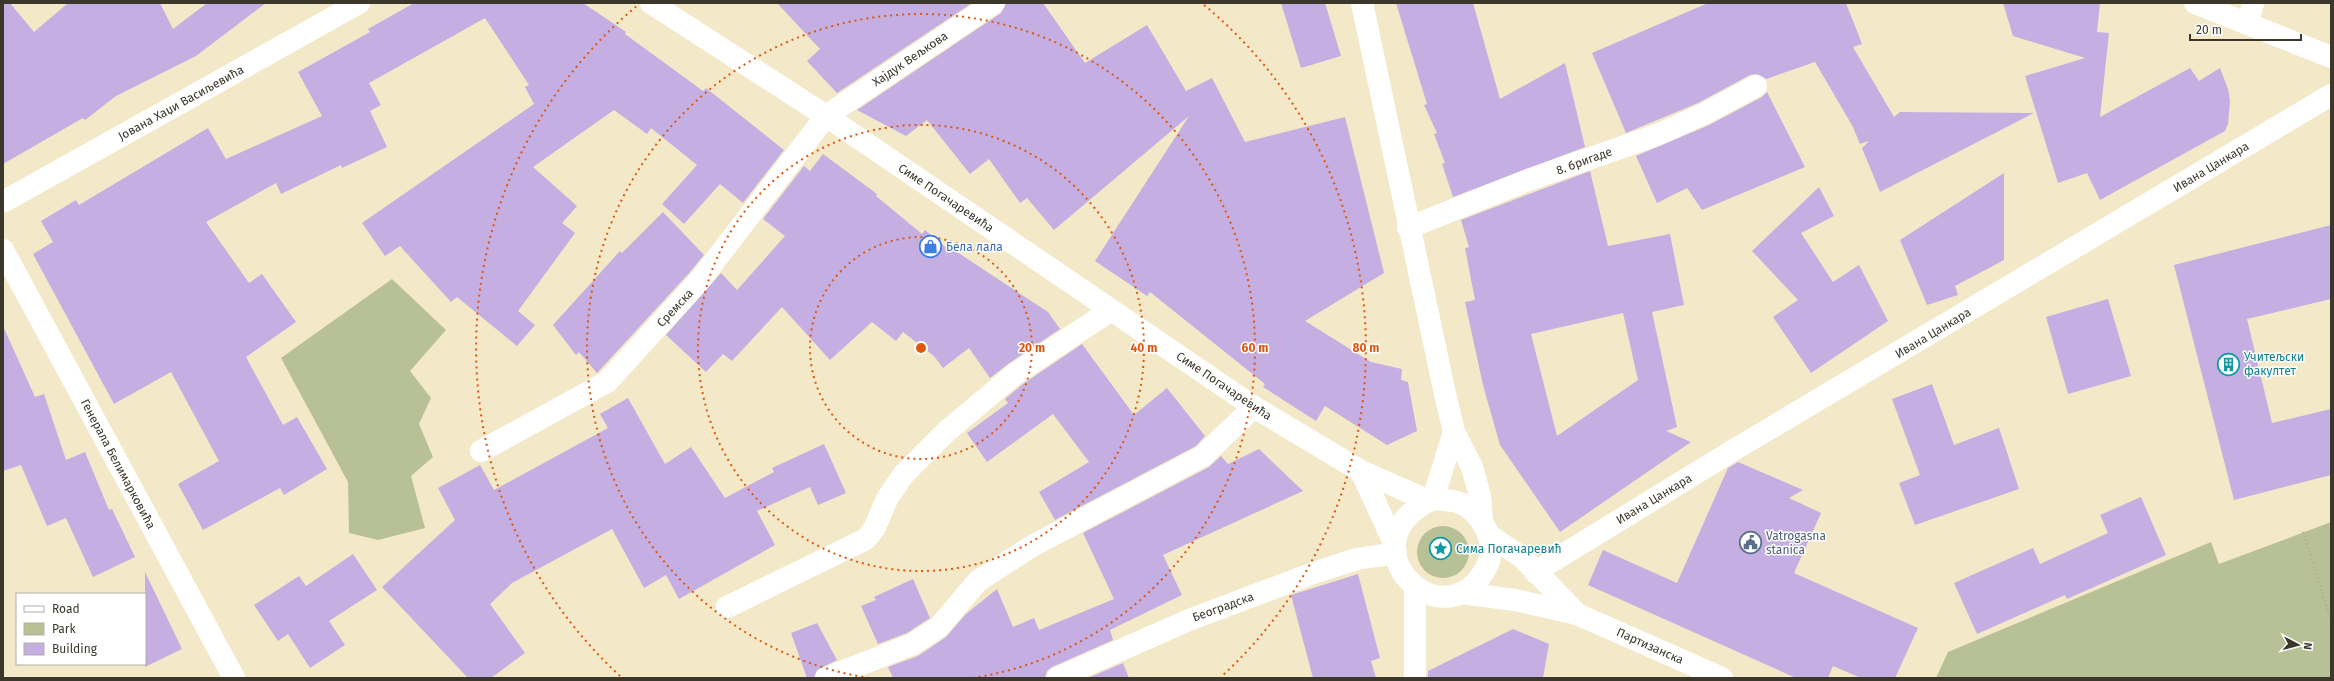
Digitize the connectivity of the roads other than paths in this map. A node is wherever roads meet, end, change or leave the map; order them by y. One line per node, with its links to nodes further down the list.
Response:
1 (359, 3): 12 (street, Јована Хаџи Васиљевића)
2 (652, 3): 11 (street, Симе Погачаревића)
3 (994, 3): 11 (street, Хајдук Вељкова)
4 (1362, 3): 13 (street)
5 (2196, 3): 7 (street)
6 (2253, 3): 7 (street)
7 (2248, 24): 8 (street)
8 (2331, 57)
9 (1756, 86): 13 (street, 8. бригаде)
10 (2331, 95): 23 (street, Ивана Цанкара)
11 (826, 116): 15 (street, Симе Погачаревића); 18 (street, Сремска)
12 (3, 202)
13 (1408, 228): 17 (street)
14 (3, 250): 28 (street, Генерала Белимарковића)
15 (1111, 310): 16 (street, Симе Погачаревића); 26 (street)
16 (1254, 408): 19 (street, Симе Погачаревића); 29 (street)
17 (1454, 432): 20 (street); 21 (street)
18 (481, 451)
19 (1361, 471): 20 (street, Симе Погачаревића); 22 (street)
20 (1431, 500): 21 (street); 22 (street)
21 (1485, 527): 23 (street, Партизанска); 25 (street)
22 (1396, 549): 24 (street); 30 (street, Београдска)
23 (1534, 572): 27 (street, Партизанска)
24 (1415, 588): 25 (street); 31 (street)
25 (1461, 593): 27 (street, Партизанска)
26 (727, 607)
27 (1577, 614): 32 (street, Партизанска)
28 (234, 678)
29 (826, 678)
30 (1057, 678)
31 (1415, 678)
32 (1722, 678)

